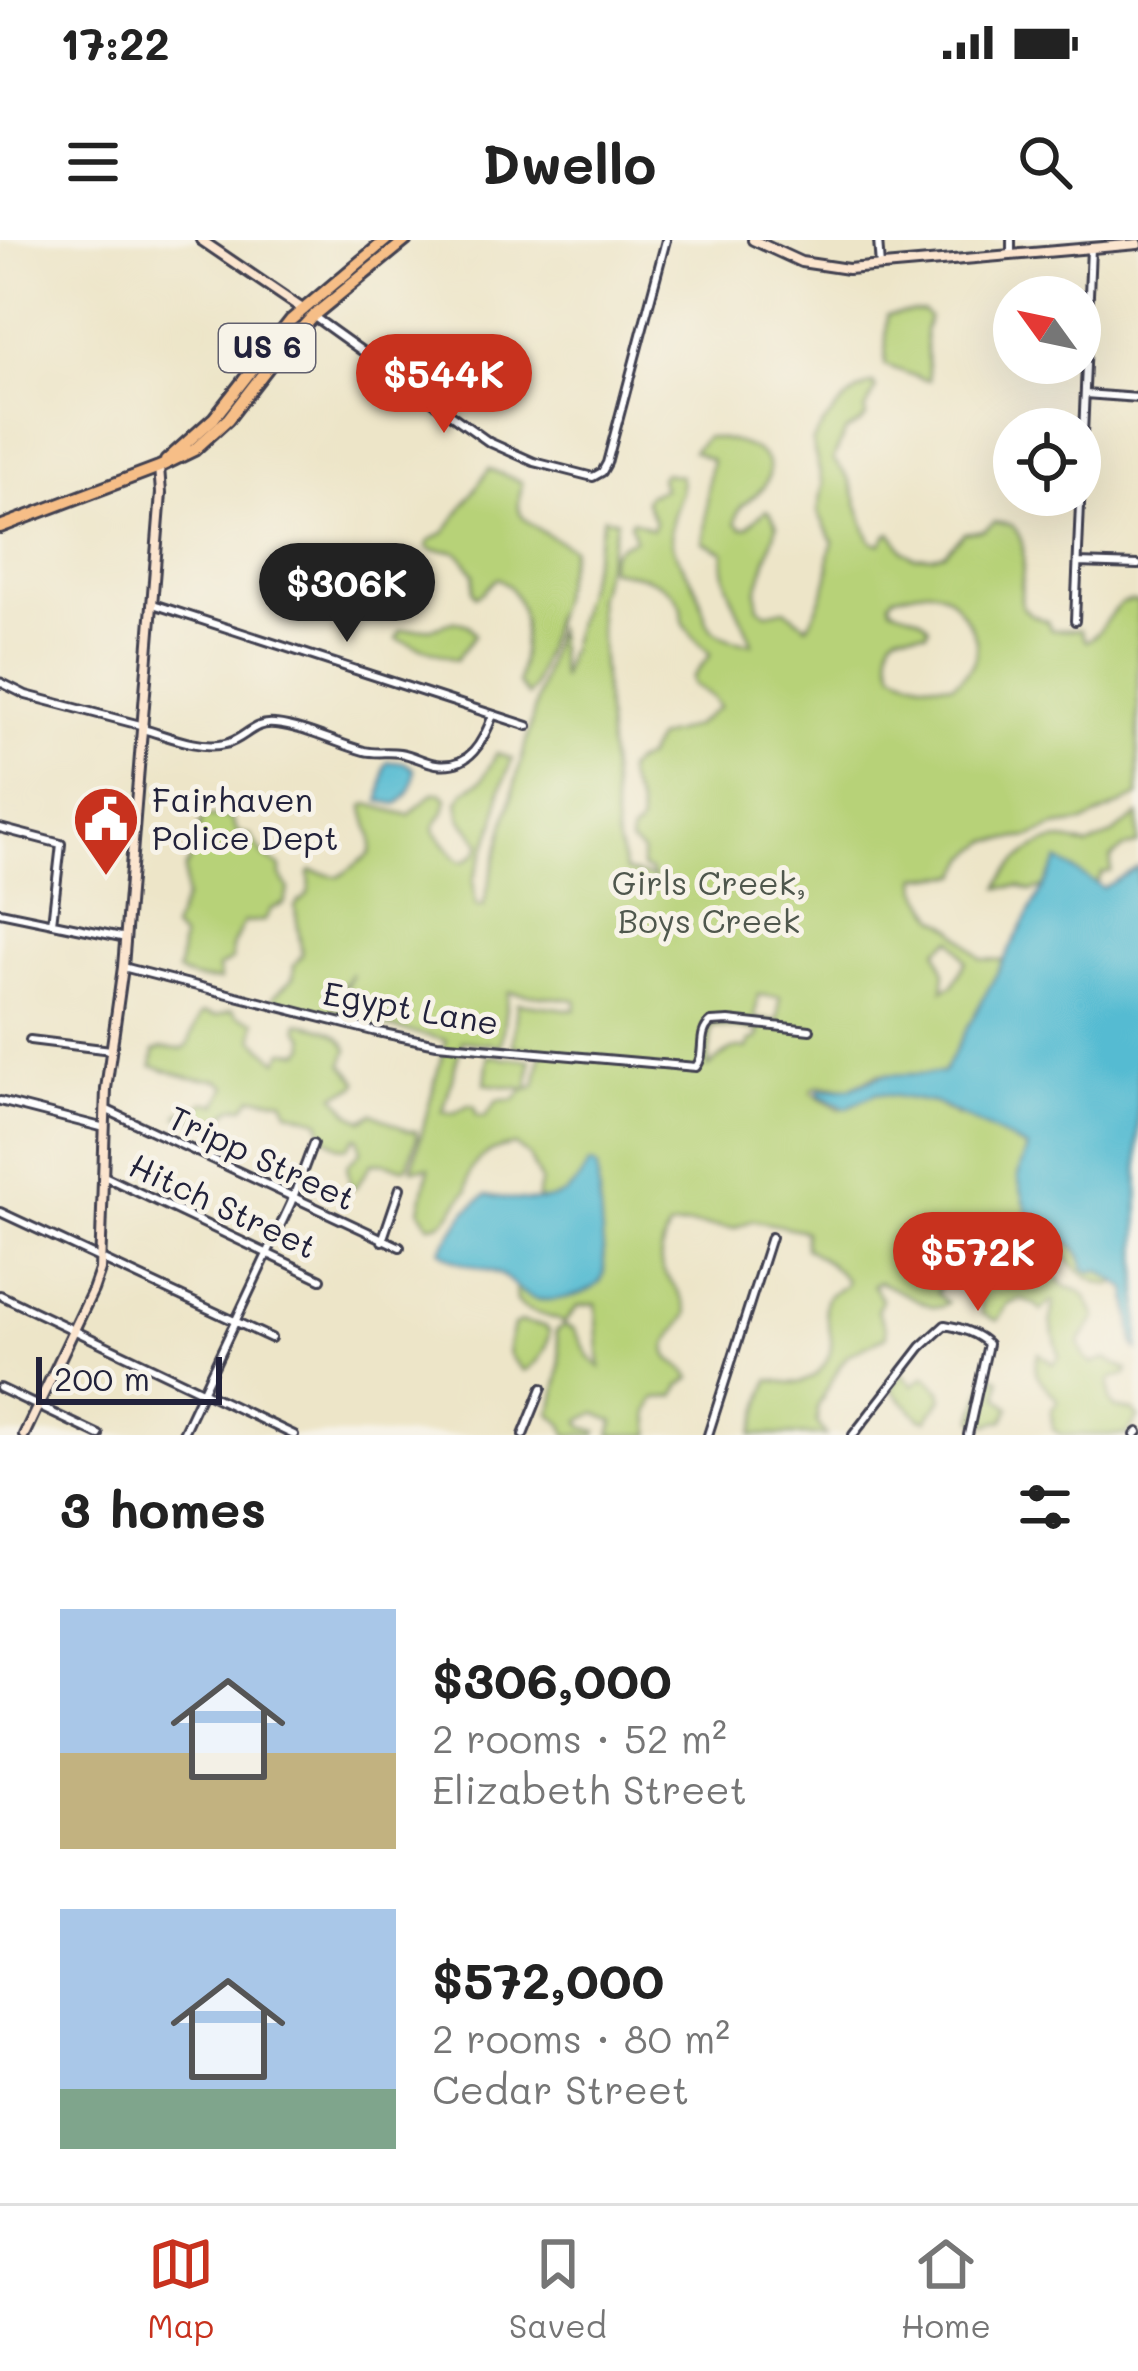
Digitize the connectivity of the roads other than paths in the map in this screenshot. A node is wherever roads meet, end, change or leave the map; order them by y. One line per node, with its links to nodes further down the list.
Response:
1 (200, 240): 12 (main road)
2 (386, 240): 12 (highway, US 6)
3 (406, 240): 12 (highway, US 6)
4 (667, 240): 12 (street)
5 (753, 240): 11 (main road)
6 (878, 240): 11 (street)
7 (1011, 240): 10 (street)
8 (1138, 244): 9 (main road)
9 (1091, 248): 10 (main road); 13 (street)
10 (1011, 255): 11 (main road)
11 (880, 267)
12 (308, 312): 15 (highway, US 6)
13 (1085, 394): 14 (street); 17 (street)
14 (1138, 398)
15 (159, 467): 16 (highway, US 6); 19 (main road)
16 (0, 526)
17 (1078, 563): 18 (street); 20 (street)
18 (1138, 565)
19 (153, 604): 22 (street); 24 (main road)
20 (1075, 622)
21 (0, 682): 24 (street)
22 (493, 715): 23 (street); 24 (street)
23 (528, 726)
24 (144, 727): 28 (main road)
25 (0, 828): 27 (street)
26 (0, 913): 27 (street)
27 (52, 923): 28 (street)
28 (126, 938): 29 (main road)
29 (124, 967): 30 (street, Egypt Lane); 32 (main road)
30 (810, 1030)
31 (30, 1040): 32 (street)
32 (111, 1050): 34 (main road)
33 (0, 1101): 35 (street)
34 (105, 1109): 35 (main road); 39 (street, Tripp Street)
35 (105, 1128): 37 (main road)
36 (314, 1144): 39 (street)
37 (104, 1176): 44 (street, Hitch Street); 45 (main road)
38 (400, 1188): 42 (street)
39 (292, 1198): 42 (street, Tripp Street); 44 (street)
40 (0, 1212): 45 (street)
41 (771, 1237): 60 (street)
42 (382, 1241): 43 (street, Tripp Street)
43 (400, 1247)
44 (267, 1252): 46 (street, Hitch Street); 48 (street)
45 (101, 1258): 48 (street); 49 (main road)
46 (321, 1279)
47 (0, 1294): 49 (street)
48 (235, 1322): 50 (street); 53 (street)
49 (74, 1330): 53 (street); 54 (main road)
50 (271, 1337)
51 (0, 1388): 54 (street)
52 (542, 1388): 59 (street)
53 (202, 1391): 55 (street); 58 (street)
54 (38, 1406): 56 (main road); 57 (street)
55 (289, 1434)
56 (24, 1435)
57 (99, 1435)
58 (182, 1435)
59 (524, 1435)
60 (708, 1435)
61 (853, 1435): 62 (street)
62 (968, 1435)

